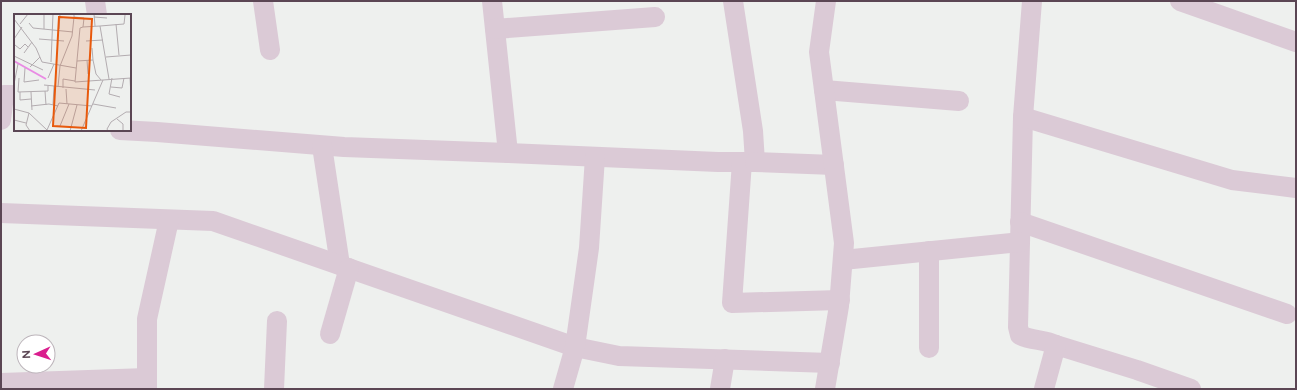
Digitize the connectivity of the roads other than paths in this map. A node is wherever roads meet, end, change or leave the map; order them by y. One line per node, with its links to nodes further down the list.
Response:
1 (95, 1): 8 (street)
2 (263, 1): 12 (street)
3 (492, 1): 10 (street)
4 (733, 1): 22 (street)
5 (826, 1): 13 (street)
6 (1032, 1): 16 (street)
7 (1180, 1): 11 (street)
8 (97, 14)
9 (654, 17): 10 (street)
10 (495, 29): 20 (street)
11 (1296, 42)
12 (270, 50)
13 (824, 90): 15 (street); 23 (street)
14 (7, 95): 17 (street)
15 (959, 100)
16 (1023, 117): 24 (street); 27 (street)
17 (1, 120)
18 (131, 131): 19 (street)
19 (322, 146): 20 (street); 31 (street)
20 (508, 153): 21 (street)
21 (595, 157): 22 (street); 37 (street)
22 (749, 162): 23 (street); 32 (street)
23 (834, 165): 30 (street)
24 (1296, 188)
25 (1, 213): 26 (street)
26 (169, 220): 31 (street); 42 (street)
27 (1020, 222): 28 (street); 33 (street)
28 (1020, 242): 29 (street); 36 (street)
29 (929, 251): 30 (street); 38 (street)
30 (843, 260): 32 (street)
31 (345, 267): 35 (street); 37 (street)
32 (840, 300): 40 (street)
33 (1287, 314)
34 (277, 321): 43 (street)
35 (330, 334)
36 (1056, 345): 47 (street); 48 (street)
37 (575, 347): 39 (street); 44 (street)
38 (928, 348)
39 (725, 359): 40 (street); 45 (street)
40 (830, 363): 46 (street)
41 (1, 382): 42 (street)
42 (147, 383)
43 (274, 389)
44 (562, 389)
45 (720, 389)
46 (825, 389)
47 (1044, 389)
48 (1191, 389)

